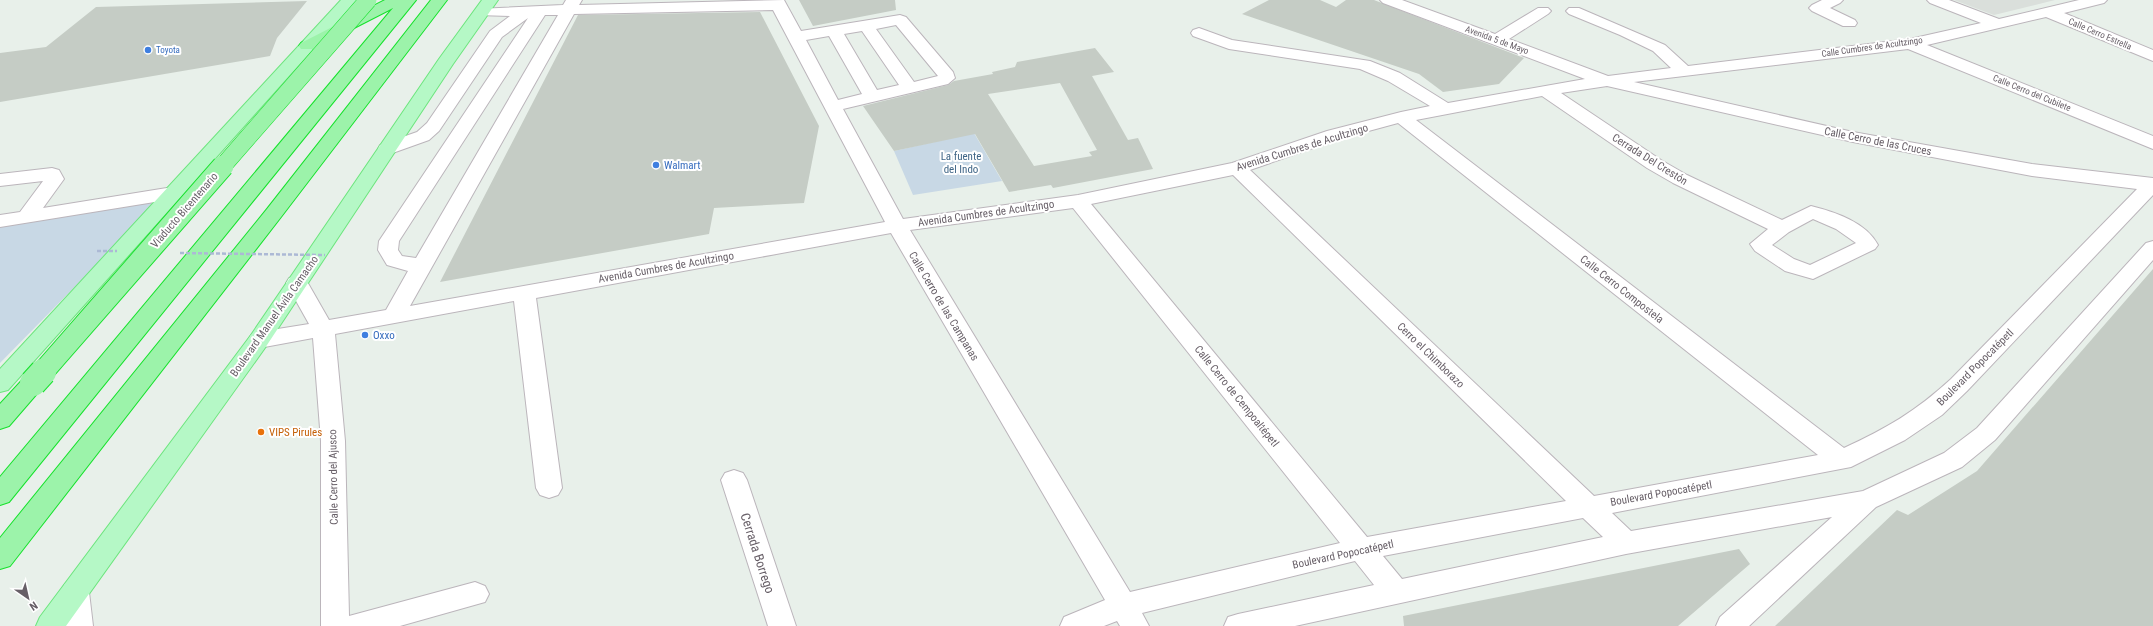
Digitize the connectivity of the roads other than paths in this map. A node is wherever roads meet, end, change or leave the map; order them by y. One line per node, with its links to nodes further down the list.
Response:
1 (349, 0): 28 (main road)
2 (368, 0): 60 (highway, Viaducto Bicentenario, bridge)
3 (397, 0): 28 (highway)
4 (408, 0): 64 (highway)
5 (439, 0): 69 (highway)
6 (1388, 0): 26 (street, Avenida 5 de Mayo)
7 (1835, 0): 20 (street)
8 (1935, 0): 21 (street)
9 (2098, 0): 19 (street, Calle Cumbres de Acultzingo)
10 (778, 2): 12 (street); 25 (street, Calle Cerro de las Campanas)
11 (659, 4): 12 (street); 14 (street)
12 (710, 4)
13 (571, 5): 14 (street); 16 (street); 42 (street)
14 (617, 5)
15 (486, 6): 16 (street); 40 (main road, Boulevard Manuel Ávila Camacho)
16 (534, 11): 40 (street); 41 (street)
17 (1543, 11): 26 (street)
18 (1574, 11): 30 (street)
19 (2048, 12): 21 (street, Calle Cumbres de Acultzingo); 29 (street, Calle Cerro Estrella)
20 (1849, 23)
21 (1999, 24): 27 (street, Calle Cumbres de Acultzingo)
22 (866, 26): 23 (street); 33 (street); 33 (street)
23 (834, 31): 25 (street); 35 (street)
24 (1199, 32): 37 (street)
25 (796, 37): 36 (street, Calle Cerro de las Campanas)
26 (1497, 40): 32 (street, Avenida 5 de Mayo)
27 (1910, 44): 30 (street, Calle Cumbres de Acultzingo); 39 (street, Calle Cerro del Cubilete)
28 (307, 46): 46 (main road)
29 (2153, 56)
30 (1684, 71): 31 (street, Calle Cumbres de Acultzingo)
31 (1643, 76): 32 (street, Avenida Cumbres de Acultzingo)
32 (1606, 81): 34 (street, Avenida Cumbres de Acultzingo); 45 (street, Calle Cerro de las Cruces)
33 (910, 88): 35 (street)
34 (1545, 90): 37 (street, Avenida Cumbres de Acultzingo); 51 (street, Cerrada Del Crestón)
35 (872, 97): 36 (street)
36 (833, 106): 50 (street, Calle Cerro de las Campanas)
37 (1446, 109): 38 (street, Avenida Cumbres de Acultzingo)
38 (1401, 117): 43 (street, Avenida Cumbres de Acultzingo); 61 (street, Calle Cerro Compostela)
39 (2153, 143)
40 (387, 149): 54 (main road, Boulevard Manuel Ávila Camacho)
41 (446, 154): 42 (street); 53 (street)
42 (484, 156): 53 (street)
43 (1237, 168): 47 (street, Avenida Cumbres de Acultzingo); 66 (street, Cerro el Chimborazo)
44 (0, 180): 48 (street)
45 (2153, 184): 61 (street, Boulevard Popocatépetl)
46 (173, 193): 48 (street); 59 (main road)
47 (1078, 201): 50 (street, Avenida Cumbres de Acultzingo); 68 (street, Calle Cerro de Cempoaltépetl)
48 (26, 217): 49 (street)
49 (0, 221)
50 (897, 226): 55 (street, Avenida Cumbres de Acultzingo); 73 (street, Calle Cerro de las Campanas)
51 (1782, 228)
52 (2153, 247): 65 (street)
53 (416, 265): 56 (street)
54 (297, 283): 57 (street); 58 (main road, Boulevard Manuel Ávila Camacho)
55 (524, 292): 56 (street, Avenida Cumbres de Acultzingo); 63 (street)
56 (385, 317): 57 (street, Avenida Cumbres de Acultzingo)
57 (323, 328): 58 (street, Avenida Cumbres de Acultzingo); 76 (street, Calle Cerro del Ajusco)
58 (259, 340): 70 (main road, Boulevard Manuel Ávila Camacho)
59 (0, 384)
60 (0, 420)
61 (1842, 460): 66 (street, Boulevard Popocatépetl)
62 (734, 480): 78 (street, Cerrada Borrego)
63 (549, 488)
64 (0, 496)
65 (1867, 500): 67 (street); 81 (street)
66 (1588, 506): 67 (street, Cerro el Chimborazo); 68 (street, Boulevard Popocatépetl)
67 (1626, 542): 71 (street)
68 (1361, 549): 71 (street, Calle Cerro de Cempoaltépetl); 73 (street, Boulevard Popocatépetl)
69 (0, 558)
70 (75, 592): 74 (main road, Boulevard Manuel Ávila Camacho); 75 (street)
71 (1396, 592): 80 (street)
72 (475, 594): 77 (street)
73 (1128, 616): 79 (street, Boulevard Popocatépetl)
74 (50, 626)
75 (79, 626)
76 (335, 626)
77 (355, 626)
78 (782, 626)
79 (1074, 626)
80 (1238, 626)
81 (1730, 626)

